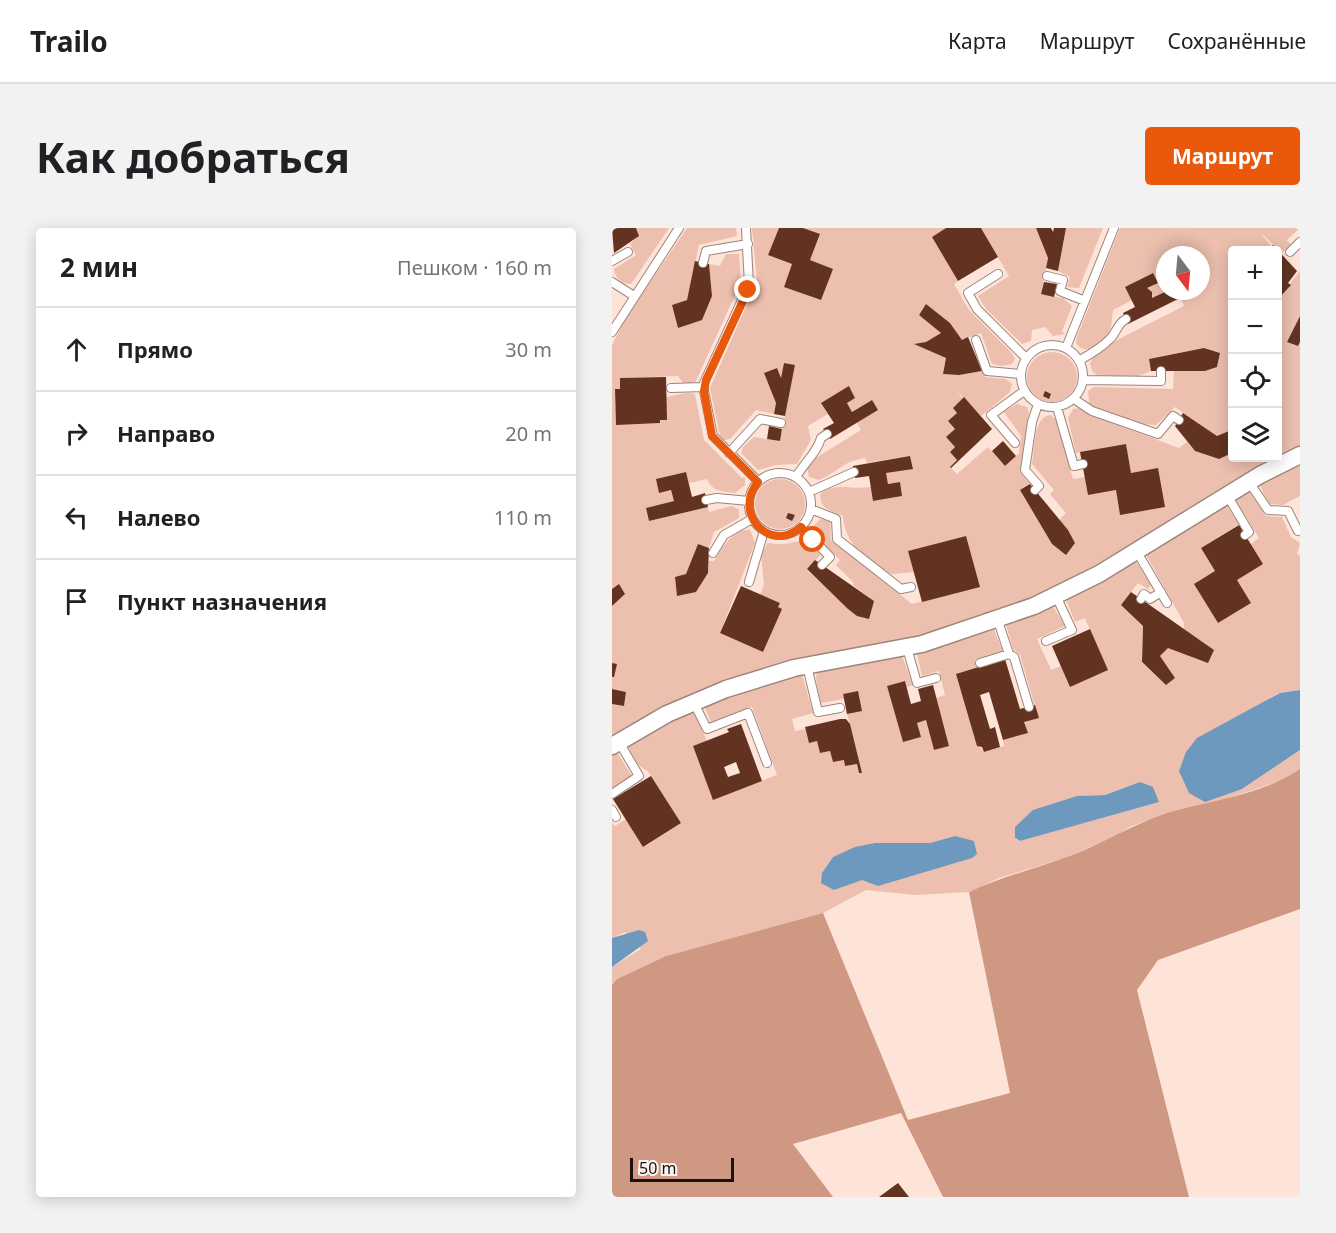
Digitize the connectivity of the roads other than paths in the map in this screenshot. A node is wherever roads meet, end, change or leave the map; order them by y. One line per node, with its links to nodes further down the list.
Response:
1 (679, 228): 13 (lane)
2 (746, 228): 5 (lane)
3 (1114, 228): 14 (lane)
4 (1300, 242): 7 (lane)
5 (748, 244): 9 (lane); 24 (lane)
6 (628, 252): 8 (lane)
7 (1290, 252)
8 (612, 261)
9 (703, 262)
10 (998, 274): 19 (lane)
11 (1047, 276): 14 (lane)
12 (612, 282): 13 (lane)
13 (634, 296): 16 (lane)
14 (1085, 301): 18 (lane)
15 (1126, 319): 20 (lane)
16 (612, 332)
17 (976, 340): 22 (lane)
18 (1066, 348): 19 (lane); 20 (lane)
19 (1026, 358): 22 (lane)
20 (1080, 360): 23 (lane)
21 (1161, 371): 23 (lane)
22 (1021, 374): 26 (lane)
23 (1083, 380): 27 (lane)
24 (704, 387): 25 (lane); 34 (lane)
25 (671, 388)
26 (1024, 391): 28 (lane); 33 (lane)
27 (1074, 399): 29 (lane); 30 (lane)
28 (1038, 404): 29 (lane); 41 (lane)
29 (1057, 407): 36 (lane)
30 (1179, 420)
31 (781, 423): 34 (lane)
32 (826, 434): 38 (lane)
33 (1015, 443)
34 (729, 453): 39 (lane)
35 (1300, 455): 40 (street)
36 (1083, 464)
37 (854, 472): 42 (lane)
38 (796, 477): 39 (lane); 42 (lane)
39 (758, 482): 45 (lane)
40 (1249, 482): 43 (street); 48 (lane)
41 (1035, 490)
42 (809, 492): 46 (lane)
43 (1227, 495): 53 (lane); 54 (street)
44 (706, 500): 45 (lane)
45 (749, 501): 49 (lane)
46 (812, 509): 50 (lane); 58 (lane)
47 (1300, 509): 48 (lane)
48 (1290, 514): 52 (lane)
49 (752, 519): 51 (lane); 55 (lane)
50 (801, 527): 51 (lane); 56 (lane)
51 (764, 531): 57 (lane)
52 (1298, 531)
53 (1245, 535)
54 (1137, 552): 59 (lane); 60 (street)
55 (713, 553)
56 (822, 565)
57 (749, 582)
58 (911, 587)
59 (1161, 592): 61 (lane); 62 (lane)
60 (1056, 596): 63 (street); 64 (lane)
61 (1141, 599)
62 (1167, 603)
63 (998, 621): 65 (street); 66 (lane)
64 (1046, 641)
65 (907, 648): 68 (street); 69 (lane)
66 (1009, 654): 67 (lane); 71 (lane)
67 (980, 663)
68 (807, 666): 70 (street); 72 (lane)
69 (936, 678)
70 (693, 701): 73 (street); 74 (lane)
71 (1029, 706)
72 (840, 708)
73 (615, 744): 75 (lane)
74 (767, 763)
75 (612, 794)

